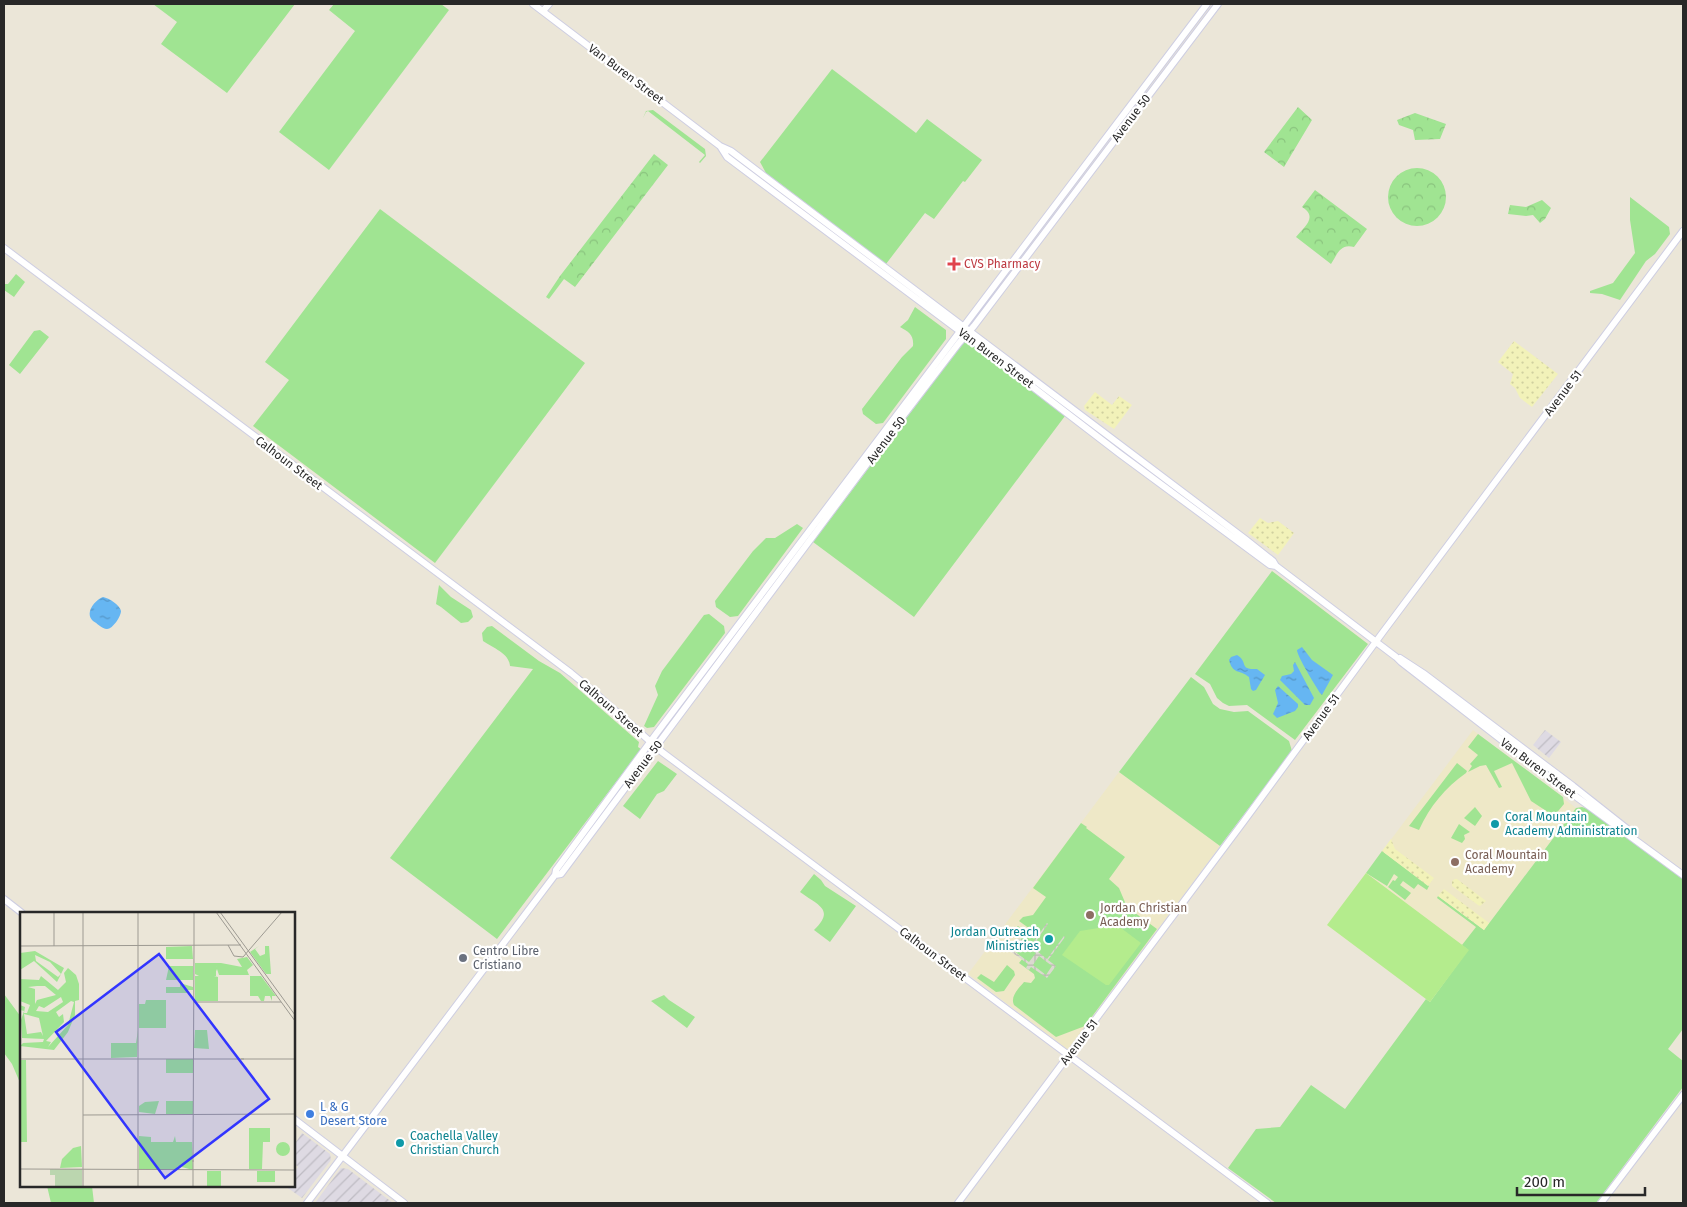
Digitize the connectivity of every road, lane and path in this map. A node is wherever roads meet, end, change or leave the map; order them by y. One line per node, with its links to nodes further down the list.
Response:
1 (533, 4): 5 (street, Van Buren Street)
2 (549, 4): 5 (street)
3 (1207, 4): 9 (street, Avenue 50)
4 (1218, 4): 6 (street, Avenue 50)
5 (543, 12): 11 (street, Van Buren Street)
6 (1055, 219): 9 (street); 10 (street, Avenue 50)
7 (1683, 231): 12 (street, Avenue 51)
8 (4, 248): 14 (street, Calhoun Street)
9 (1014, 258): 10 (street); 11 (street, Avenue 50)
10 (992, 303): 11 (street, Avenue 50)
11 (964, 331): 12 (street, Van Buren Street); 14 (street, Avenue 50)
12 (1376, 642): 13 (street, Van Buren Street); 21 (street, Avenue 51)
13 (1396, 657): 15 (street, Van Buren Street); 17 (street, Van Buren Street)
14 (653, 744): 21 (street, Calhoun Street); 24 (street, Avenue 50)
15 (1552, 779): 16 (street); 18 (street, Van Buren Street)
16 (1576, 801)
17 (1683, 872)
18 (1683, 876)
19 (4, 899): 20 (street)
20 (21, 912)
21 (1069, 1055): 27 (street, Avenue 51); 28 (street, Calhoun Street)
22 (1683, 1095): 29 (street)
23 (295, 1120): 24 (street)
24 (343, 1156): 25 (street, Avenue 50); 26 (street)
25 (307, 1203)
26 (404, 1203)
27 (958, 1203)
28 (1267, 1203)
29 (1601, 1203)

